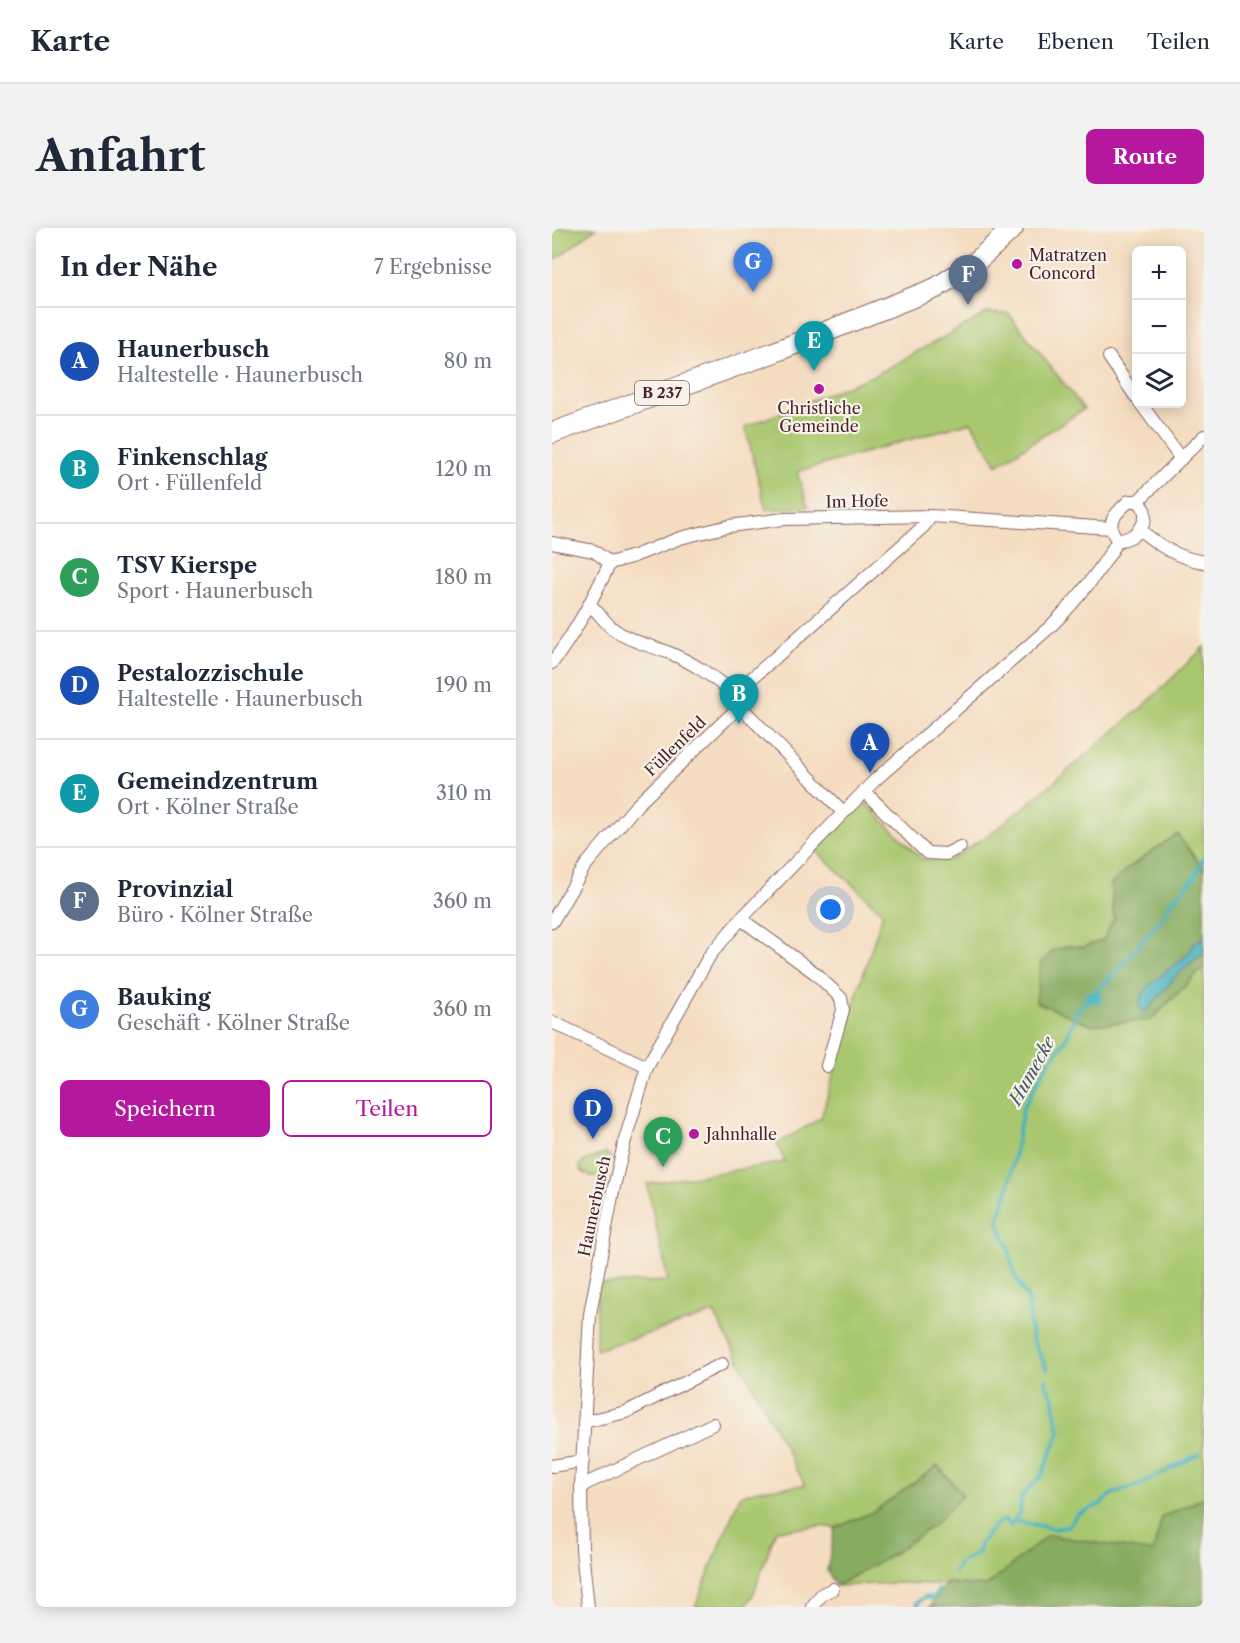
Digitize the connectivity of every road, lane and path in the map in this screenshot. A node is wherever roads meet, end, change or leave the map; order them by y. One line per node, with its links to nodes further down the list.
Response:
1 (1013, 228): 5 (main road, B 237)
2 (1109, 357): 3 (street)
3 (1132, 390)
4 (1144, 408): 7 (street)
5 (552, 433)
6 (1204, 436): 7 (street)
7 (1181, 459): 8 (street)
8 (1138, 501): 10 (street); 11 (street)
9 (931, 516): 10 (street, Im Hofe); 15 (street, Im Hofe); 18 (street)
10 (1111, 528): 12 (street)
11 (1139, 529): 12 (street); 14 (street)
12 (1118, 540): 20 (street, Haunerbusch)
13 (552, 543): 15 (street)
14 (1204, 562)
15 (610, 563): 16 (street)
16 (590, 605): 17 (street); 18 (street)
17 (552, 663)
18 (733, 695): 19 (street)
19 (740, 706): 21 (street); 24 (street, Füllenfeld)
20 (864, 790): 21 (street, Haunerbusch); 22 (street)
21 (843, 812): 23 (street, Haunerbusch)
22 (960, 847)
23 (741, 919): 26 (street); 27 (street, Haunerbusch)
24 (552, 922)
25 (554, 1026): 27 (street)
26 (827, 1066)
27 (647, 1067): 29 (street, Haunerbusch)
28 (722, 1364): 29 (street)
29 (584, 1422): 31 (street, Haunerbusch)
30 (713, 1424): 33 (street)
31 (583, 1461): 32 (street); 33 (street, Haunerbusch)
32 (552, 1466)
33 (581, 1486): 35 (street, Haunerbusch)
34 (832, 1589): 36 (street)
35 (588, 1607)
36 (812, 1607)

